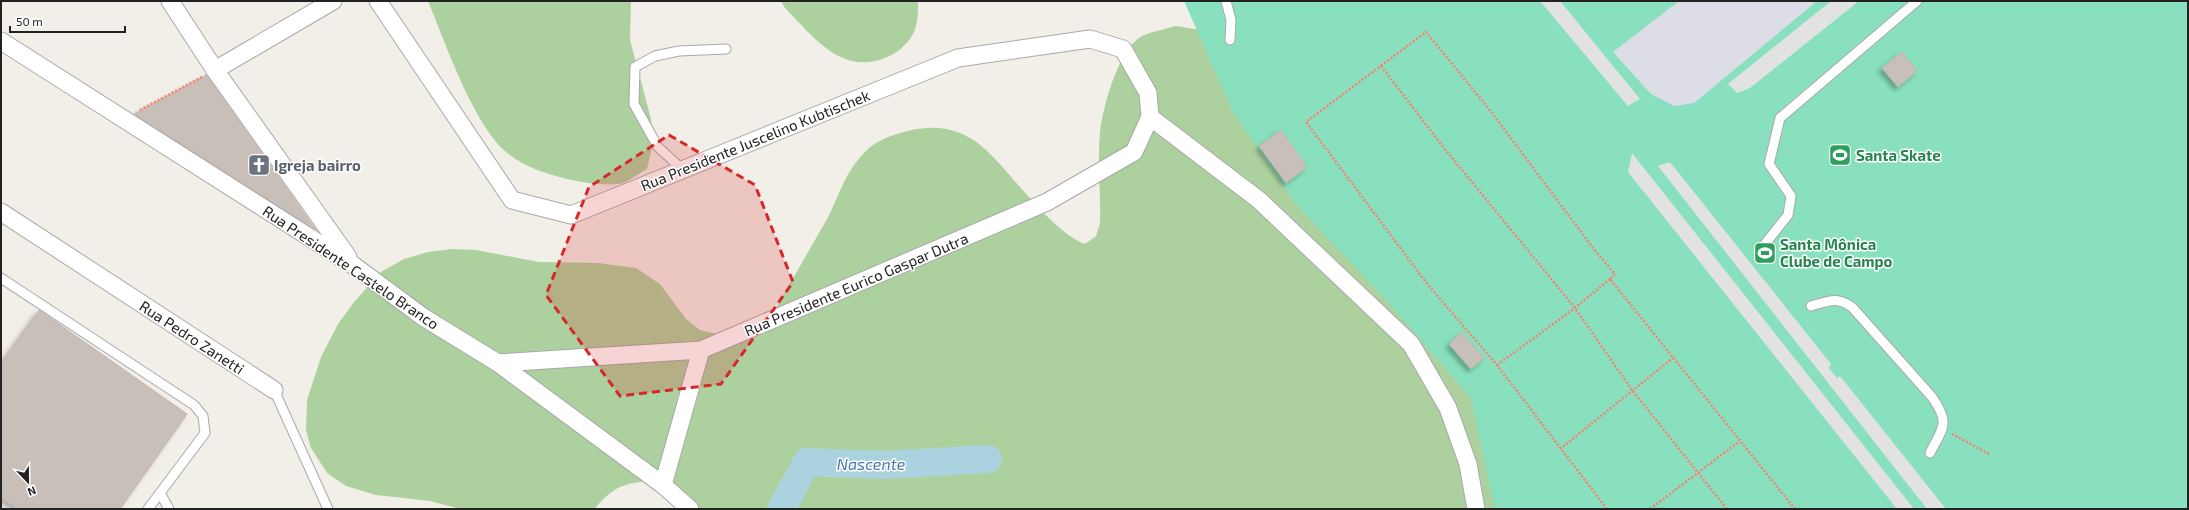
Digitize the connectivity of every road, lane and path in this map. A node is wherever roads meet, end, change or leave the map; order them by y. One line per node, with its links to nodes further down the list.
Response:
1 (170, 1): 10 (street)
2 (333, 1): 10 (street)
3 (378, 1): 14 (street, Rua Presidente Juscelino Kubtischek)
4 (1226, 1): 6 (lane)
5 (1917, 1): 16 (lane)
6 (1230, 40)
7 (1, 41): 12 (street, Rua Presidente Castelo Branco)
8 (726, 49): 14 (lane)
9 (1381, 66): 19 (path); 21 (path); 25 (path)
10 (215, 70): 12 (path); 17 (street)
11 (1150, 117): 13 (street, Rua Presidente Juscelino Kubtischek); 14 (street, Rua Presidente Juscelino Kubtischek); 40 (street)
12 (124, 119): 17 (street, Rua Presidente Castelo Branco)
13 (1134, 152): 22 (street, Rua Presidente Eurico Gaspar Dutra)
14 (682, 169)
15 (1, 212): 26 (street, Rua Pedro Zanetti)
16 (1765, 244)
17 (353, 265): 24 (street, Rua Presidente Castelo Branco)
18 (1, 278): 35 (lane)
19 (1610, 279): 21 (path); 23 (path)
20 (1811, 306): 28 (lane)
21 (1575, 308): 25 (path); 27 (path)
22 (701, 350): 24 (street, Rua Presidente Eurico Gaspar Dutra); 34 (street)
23 (1673, 358): 27 (path); 29 (path)
24 (498, 363): 34 (street, Rua Presidente Castelo Branco)
25 (1497, 365): 30 (path)
26 (274, 390): 38 (lane, Rua Pedro Zanetti)
27 (1632, 390): 30 (path); 33 (path)
28 (1943, 429): 31 (lane); 32 (path)
29 (1740, 441): 33 (path); 44 (path)
30 (1560, 449): 41 (path)
31 (1930, 453)
32 (1989, 454)
33 (1697, 472): 42 (path); 43 (path)
34 (663, 485): 39 (street, Rua Presidente Castelo Branco)
35 (160, 492): 36 (lane); 37 (lane)
36 (148, 509)
37 (169, 509)
38 (328, 509)
39 (690, 509)
40 (1476, 509)
41 (1607, 509)
42 (1650, 509)
43 (1727, 509)
44 (1795, 509)

